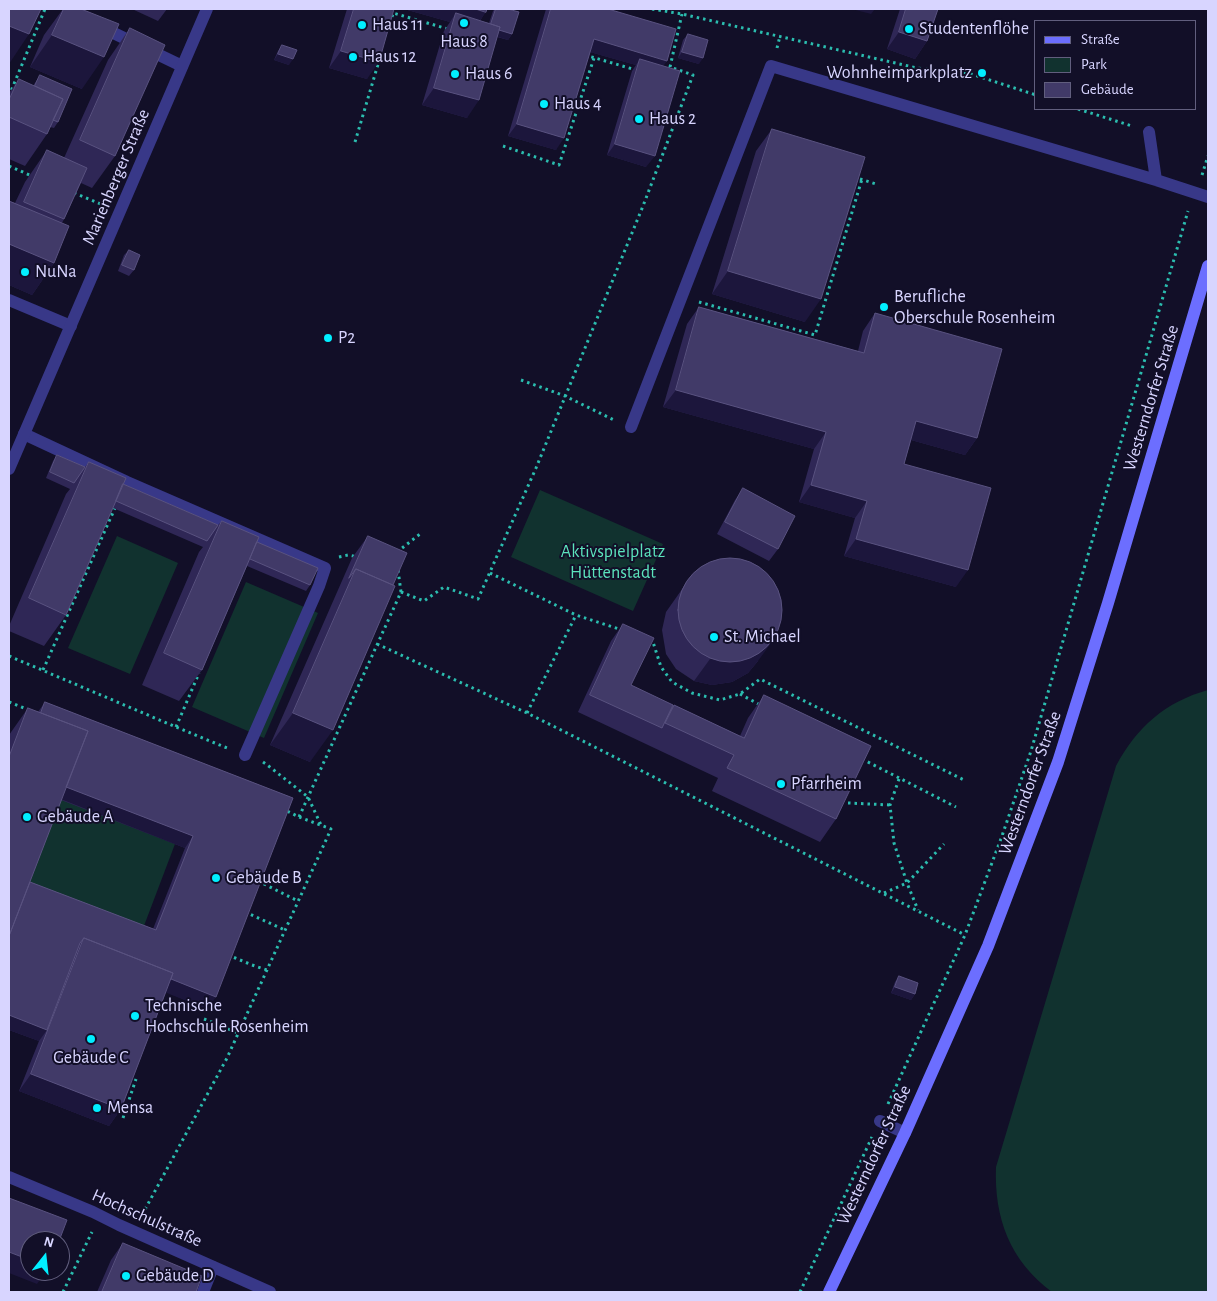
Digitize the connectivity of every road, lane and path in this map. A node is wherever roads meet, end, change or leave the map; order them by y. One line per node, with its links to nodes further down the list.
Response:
1 (45, 9): 16 (path)
2 (207, 9): 11 (street, Marienberger Straße)
3 (652, 9): 4 (path)
4 (682, 14): 12 (path); 15 (path)
5 (89, 21): 11 (street)
6 (390, 22): 7 (path)
7 (452, 30)
8 (585, 55): 9 (path)
9 (594, 58): 13 (path); 20 (path)
10 (379, 60): 19 (path)
11 (182, 66): 31 (street, Marienberger Straße)
12 (670, 67): 14 (path); 37 (path)
13 (640, 71)
14 (664, 72)
15 (1034, 94)
16 (9, 96)
17 (1081, 110): 18 (path)
18 (1149, 132): 26 (street)
19 (355, 142)
20 (503, 146)
21 (1208, 156): 29 (path)
22 (9, 166): 23 (path)
23 (35, 177)
24 (853, 177): 25 (path)
25 (862, 180): 27 (path); 33 (path)
26 (1156, 180): 29 (street); 33 (street)
27 (876, 184)
28 (70, 192): 31 (path)
29 (1196, 193): 30 (street); 80 (path)
30 (1208, 197)
31 (119, 212): 35 (street, Marienberger Straße)
32 (1208, 266): 88 (main road, Westerndorfer Straße)
33 (681, 297): 38 (street)
34 (9, 300): 35 (street)
35 (71, 326): 39 (street, Marienberger Straße)
36 (521, 380): 37 (path)
37 (565, 396): 38 (path); 47 (path)
38 (631, 427)
39 (24, 434): 40 (street, Marienberger Straße); 46 (street)
40 (9, 469)
41 (115, 508): 55 (path)
42 (420, 534): 43 (path)
43 (392, 556)
44 (366, 558): 46 (path)
45 (392, 566): 48 (path)
46 (325, 568): 61 (street)
47 (490, 574): 48 (path); 49 (path)
48 (401, 592): 52 (path)
49 (576, 615): 50 (path); 59 (path)
50 (622, 630)
51 (646, 639): 56 (path)
52 (377, 644): 59 (path); 65 (path)
53 (9, 656): 55 (path)
54 (202, 664): 55 (path)
55 (43, 670)
56 (740, 694): 58 (path); 64 (path)
57 (9, 702): 60 (path)
58 (765, 708)
59 (527, 713): 75 (path)
60 (27, 718)
61 (246, 755)
62 (858, 756): 63 (path)
63 (899, 779): 67 (path); 68 (path)
64 (964, 780)
65 (308, 797): 70 (path); 71 (path)
66 (848, 802): 67 (path)
67 (890, 805): 74 (path)
68 (956, 807)
69 (285, 810): 70 (path)
70 (299, 817): 71 (path)
71 (321, 825): 76 (path)
72 (944, 844): 74 (path)
73 (257, 881): 76 (path)
74 (907, 883): 75 (path); 77 (path)
75 (884, 893): 77 (path)
76 (298, 901): 79 (path)
77 (918, 911): 80 (path)
78 (245, 912): 79 (path)
79 (285, 930): 82 (path)
80 (965, 935): 87 (path)
81 (228, 955): 82 (path)
82 (267, 970): 84 (path)
83 (204, 1019): 84 (path)
84 (238, 1033): 91 (path)
85 (136, 1079): 86 (path)
86 (123, 1118)
87 (880, 1121): 88 (street); 96 (path)
88 (906, 1133): 97 (main road, Westerndorfer Straße)
89 (9, 1177): 90 (street, Hochschulstraße)
90 (99, 1216): 91 (street, Hochschulstraße); 93 (path)
91 (133, 1231): 92 (street, Hochschulstraße)
92 (213, 1267): 94 (street); 95 (street, Hochschulstraße)
93 (64, 1292)
94 (203, 1292)
95 (270, 1292)
96 (800, 1292)
97 (829, 1292)

